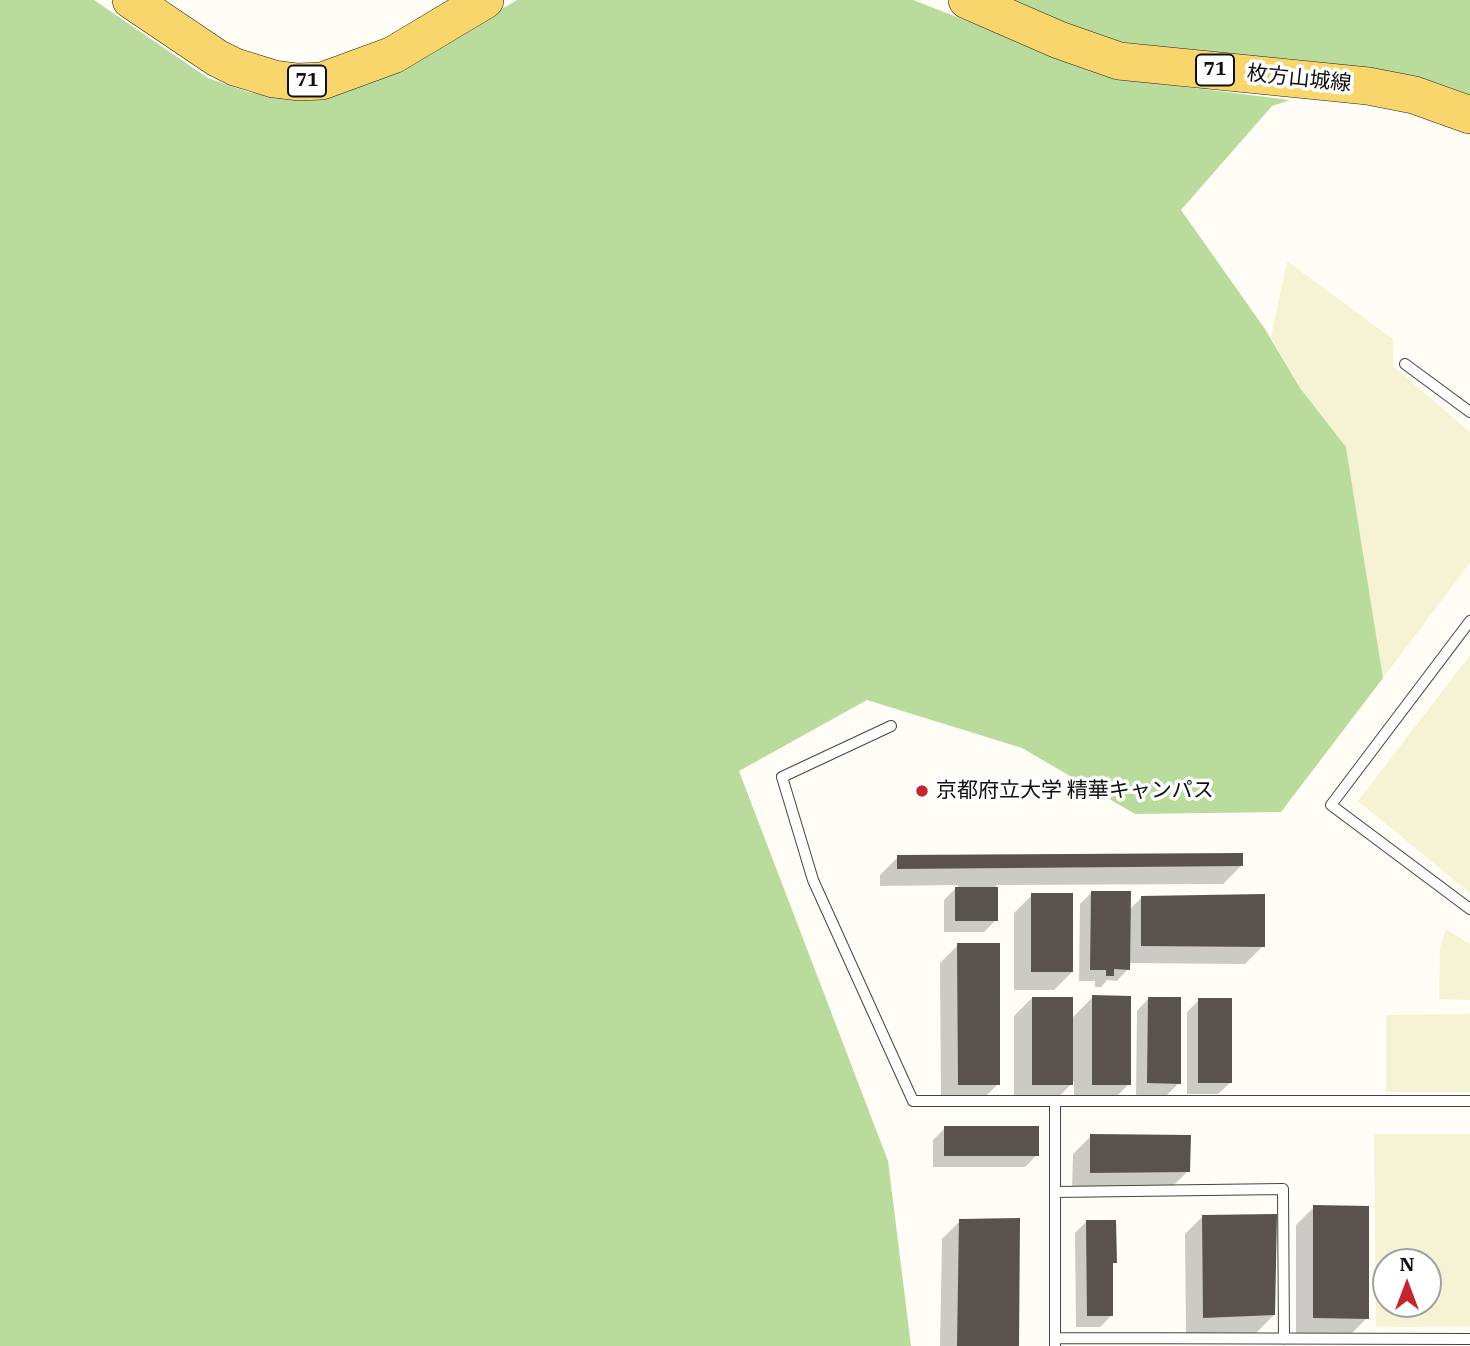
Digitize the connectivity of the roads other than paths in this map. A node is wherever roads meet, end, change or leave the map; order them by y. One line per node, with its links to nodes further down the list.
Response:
1 (131, 0): 2 (main road, 71)
2 (485, 0)
3 (967, 0): 4 (main road, 枚方山城線 / 71)
4 (1470, 115)
5 (1405, 364): 6 (lane)
6 (1470, 412)
7 (1470, 621): 9 (lane)
8 (891, 726): 10 (lane)
9 (1470, 909)
10 (1055, 1101): 11 (lane); 12 (lane)
11 (1470, 1101)
12 (1055, 1192): 13 (lane); 15 (lane)
13 (1284, 1339): 15 (lane); 16 (lane)
14 (1470, 1339): 16 (lane)
15 (1055, 1342)
16 (1395, 1342)

